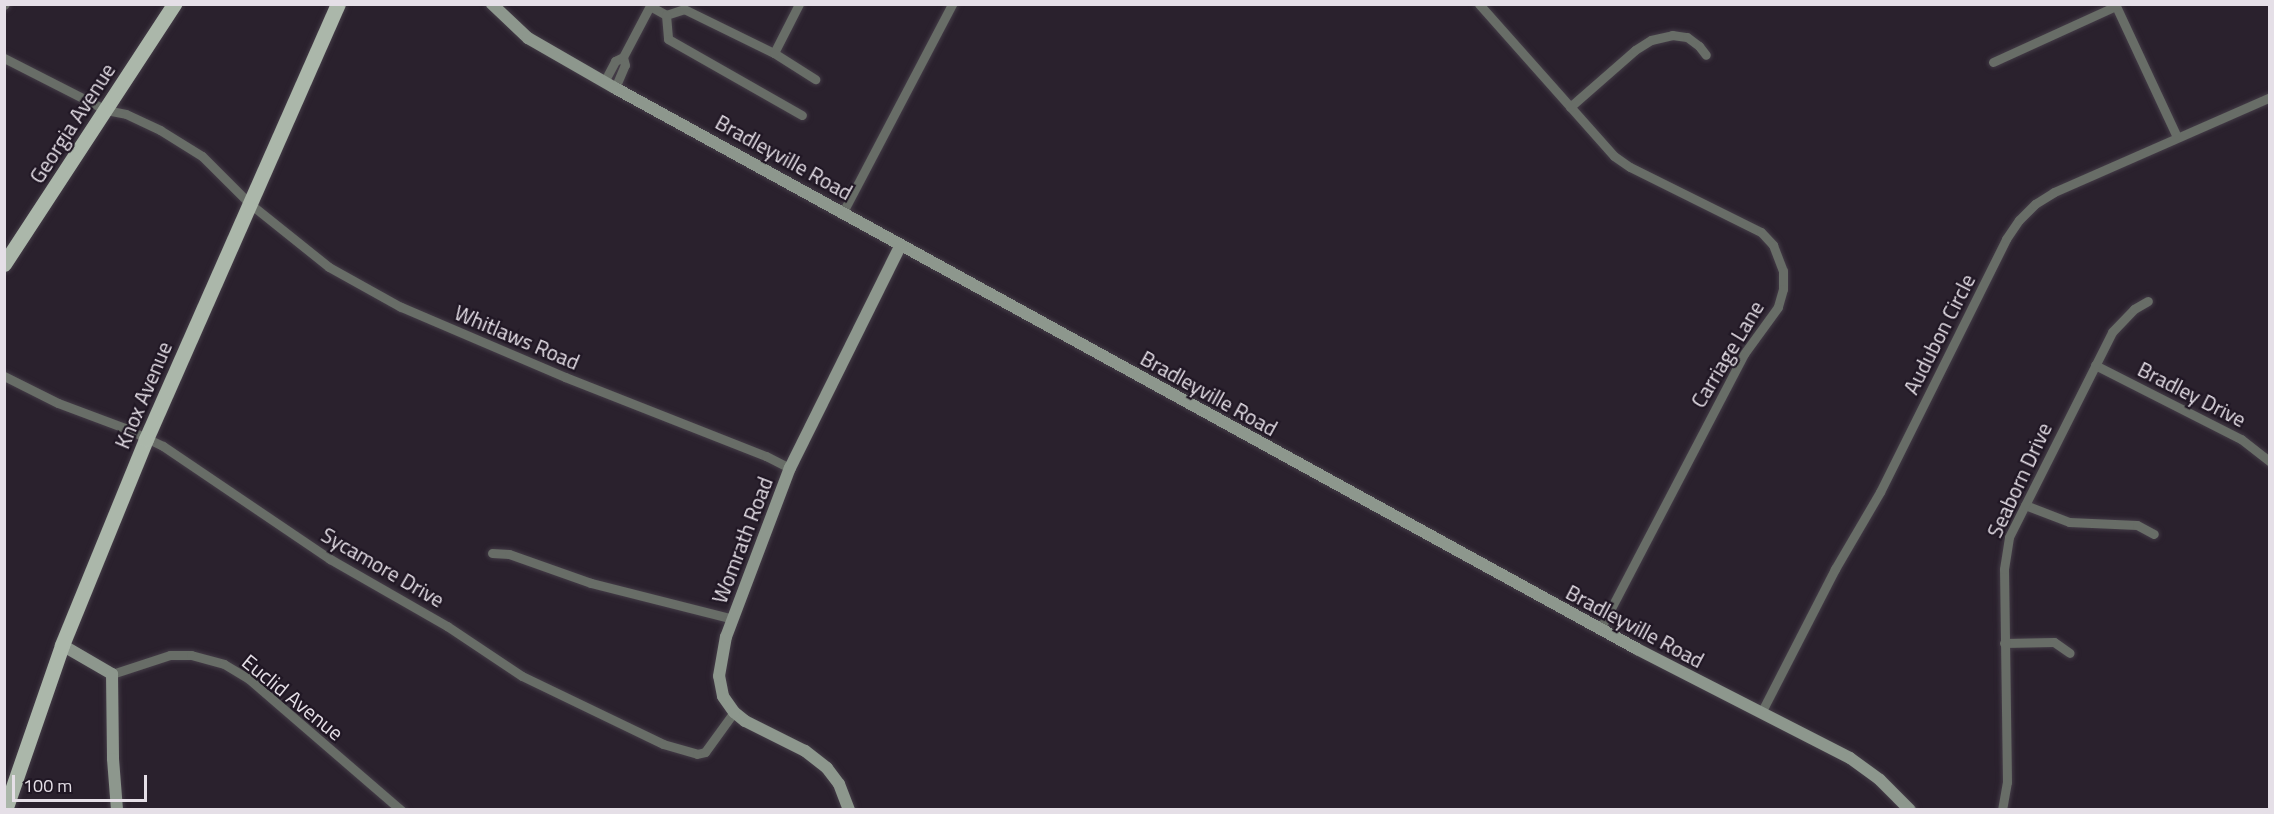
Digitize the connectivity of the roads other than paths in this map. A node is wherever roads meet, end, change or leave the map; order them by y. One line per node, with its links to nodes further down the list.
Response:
1 (174, 4): 18 (main road, Georgia Avenue)
2 (338, 4): 21 (main road, Knox Avenue)
3 (492, 4): 15 (street, Bradleyville Road)
4 (799, 4): 10 (street)
5 (952, 4): 22 (street)
6 (1479, 4): 17 (street, Carriage Lane)
7 (651, 5): 9 (street); 15 (street)
8 (2116, 5): 13 (street); 20 (street)
9 (666, 15): 10 (street); 19 (street)
10 (774, 53): 14 (street)
11 (1706, 55): 17 (street)
12 (4, 58): 18 (street, Whitlaws Road)
13 (1993, 62)
14 (814, 79)
15 (609, 85): 22 (street, Bradleyville Road)
16 (2270, 97): 20 (street, Audubon Circle)
17 (1570, 107): 35 (street, Carriage Lane)
18 (106, 110): 21 (street, Whitlaws Road); 24 (main road, Georgia Avenue)
19 (802, 115)
20 (2176, 136): 41 (street, Audubon Circle)
21 (249, 203): 28 (main road, Knox Avenue); 30 (street, Whitlaws Road)
22 (843, 212): 23 (street, Bradleyville Road)
23 (900, 246): 30 (street, Womrath Road); 35 (street, Bradleyville Road)
24 (4, 264)
25 (2148, 301): 26 (street, Seaborn Drive)
26 (2094, 365): 29 (street, Bradley Drive); 31 (street, Seaborn Drive)
27 (4, 376): 28 (street, Sycamore Drive)
28 (146, 439): 37 (main road, Knox Avenue); 40 (street, Sycamore Drive)
29 (2270, 462)
30 (790, 468): 34 (street, Womrath Road)
31 (2025, 505): 32 (street); 36 (street, Seaborn Drive)
32 (2154, 534)
33 (492, 553): 34 (street)
34 (733, 619): 40 (street, Womrath Road)
35 (1600, 629): 41 (street, Bradleyville Road)
36 (2004, 643): 38 (street); 47 (street, Seaborn Drive)
37 (62, 645): 39 (street); 42 (main road, Knox Avenue)
38 (2070, 653)
39 (112, 674): 43 (street); 44 (street, Euclid Avenue)
40 (734, 712): 45 (street)
41 (1761, 713): 46 (street, Bradleyville Road)
42 (5, 810)
43 (117, 810)
44 (400, 810)
45 (849, 810)
46 (1910, 810)
47 (2002, 810)

